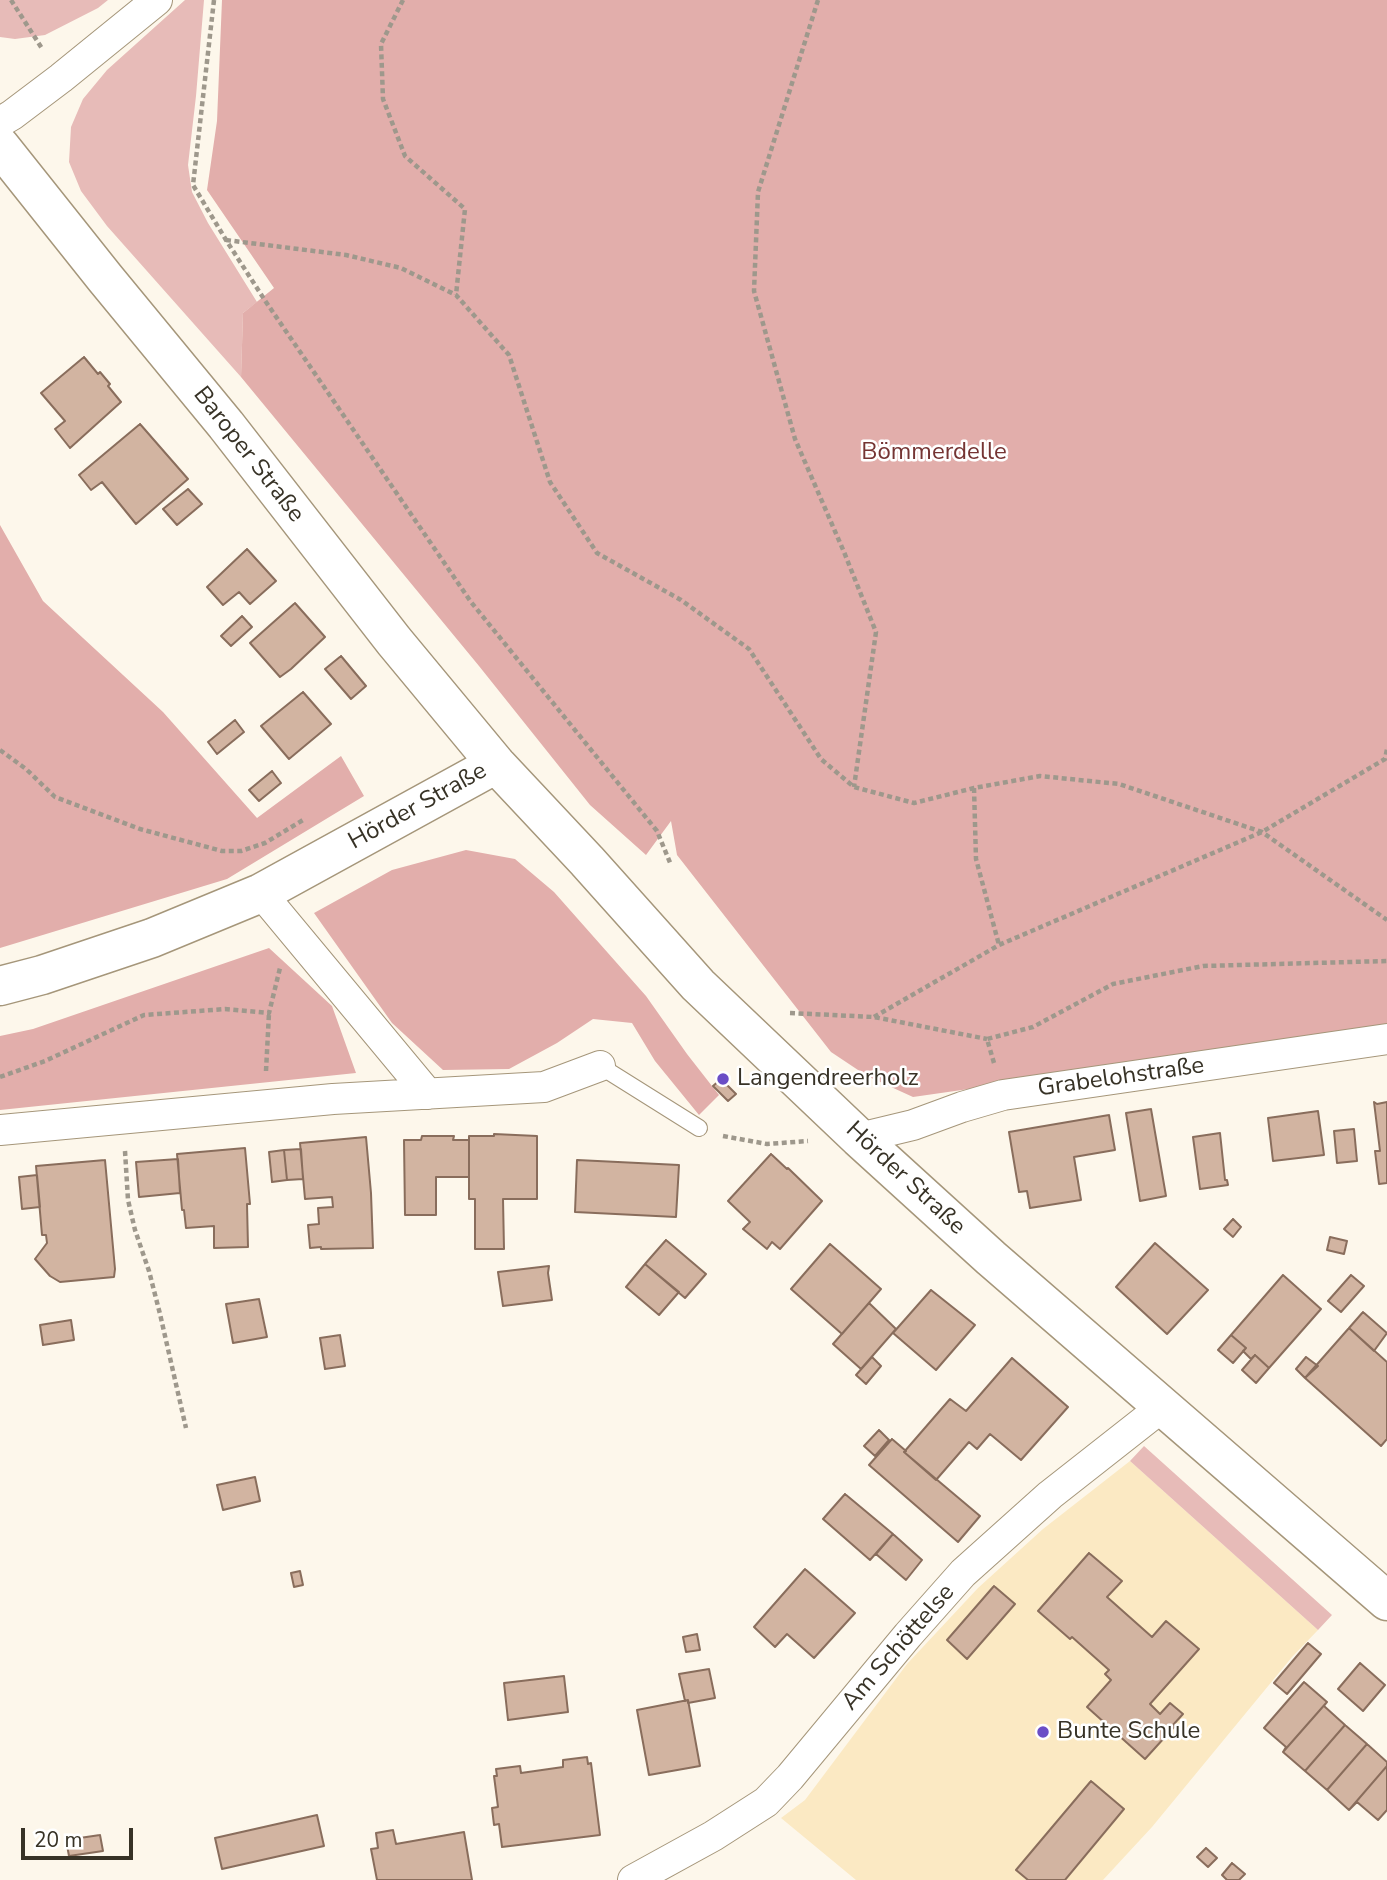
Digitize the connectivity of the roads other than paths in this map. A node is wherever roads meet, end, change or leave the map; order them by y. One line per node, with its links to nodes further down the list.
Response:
1 (158, 0): 2 (street)
2 (0, 122)
3 (0, 146): 4 (main road, Baroper Straße)
4 (496, 764): 5 (main road, Hörder Straße); 12 (main road, Hörder Straße)
5 (261, 893): 6 (main road, Hörder Straße); 9 (street)
6 (0, 986)
7 (1387, 1039): 12 (street, Grabelohstraße)
8 (600, 1066): 9 (street); 10 (lane)
9 (428, 1094): 11 (street)
10 (699, 1128)
11 (0, 1130)
12 (859, 1138): 13 (main road, Hörder Straße)
13 (1162, 1407): 14 (main road, Hörder Straße); 15 (street, Am Schöttelse)
14 (1387, 1601)
15 (633, 1880)

